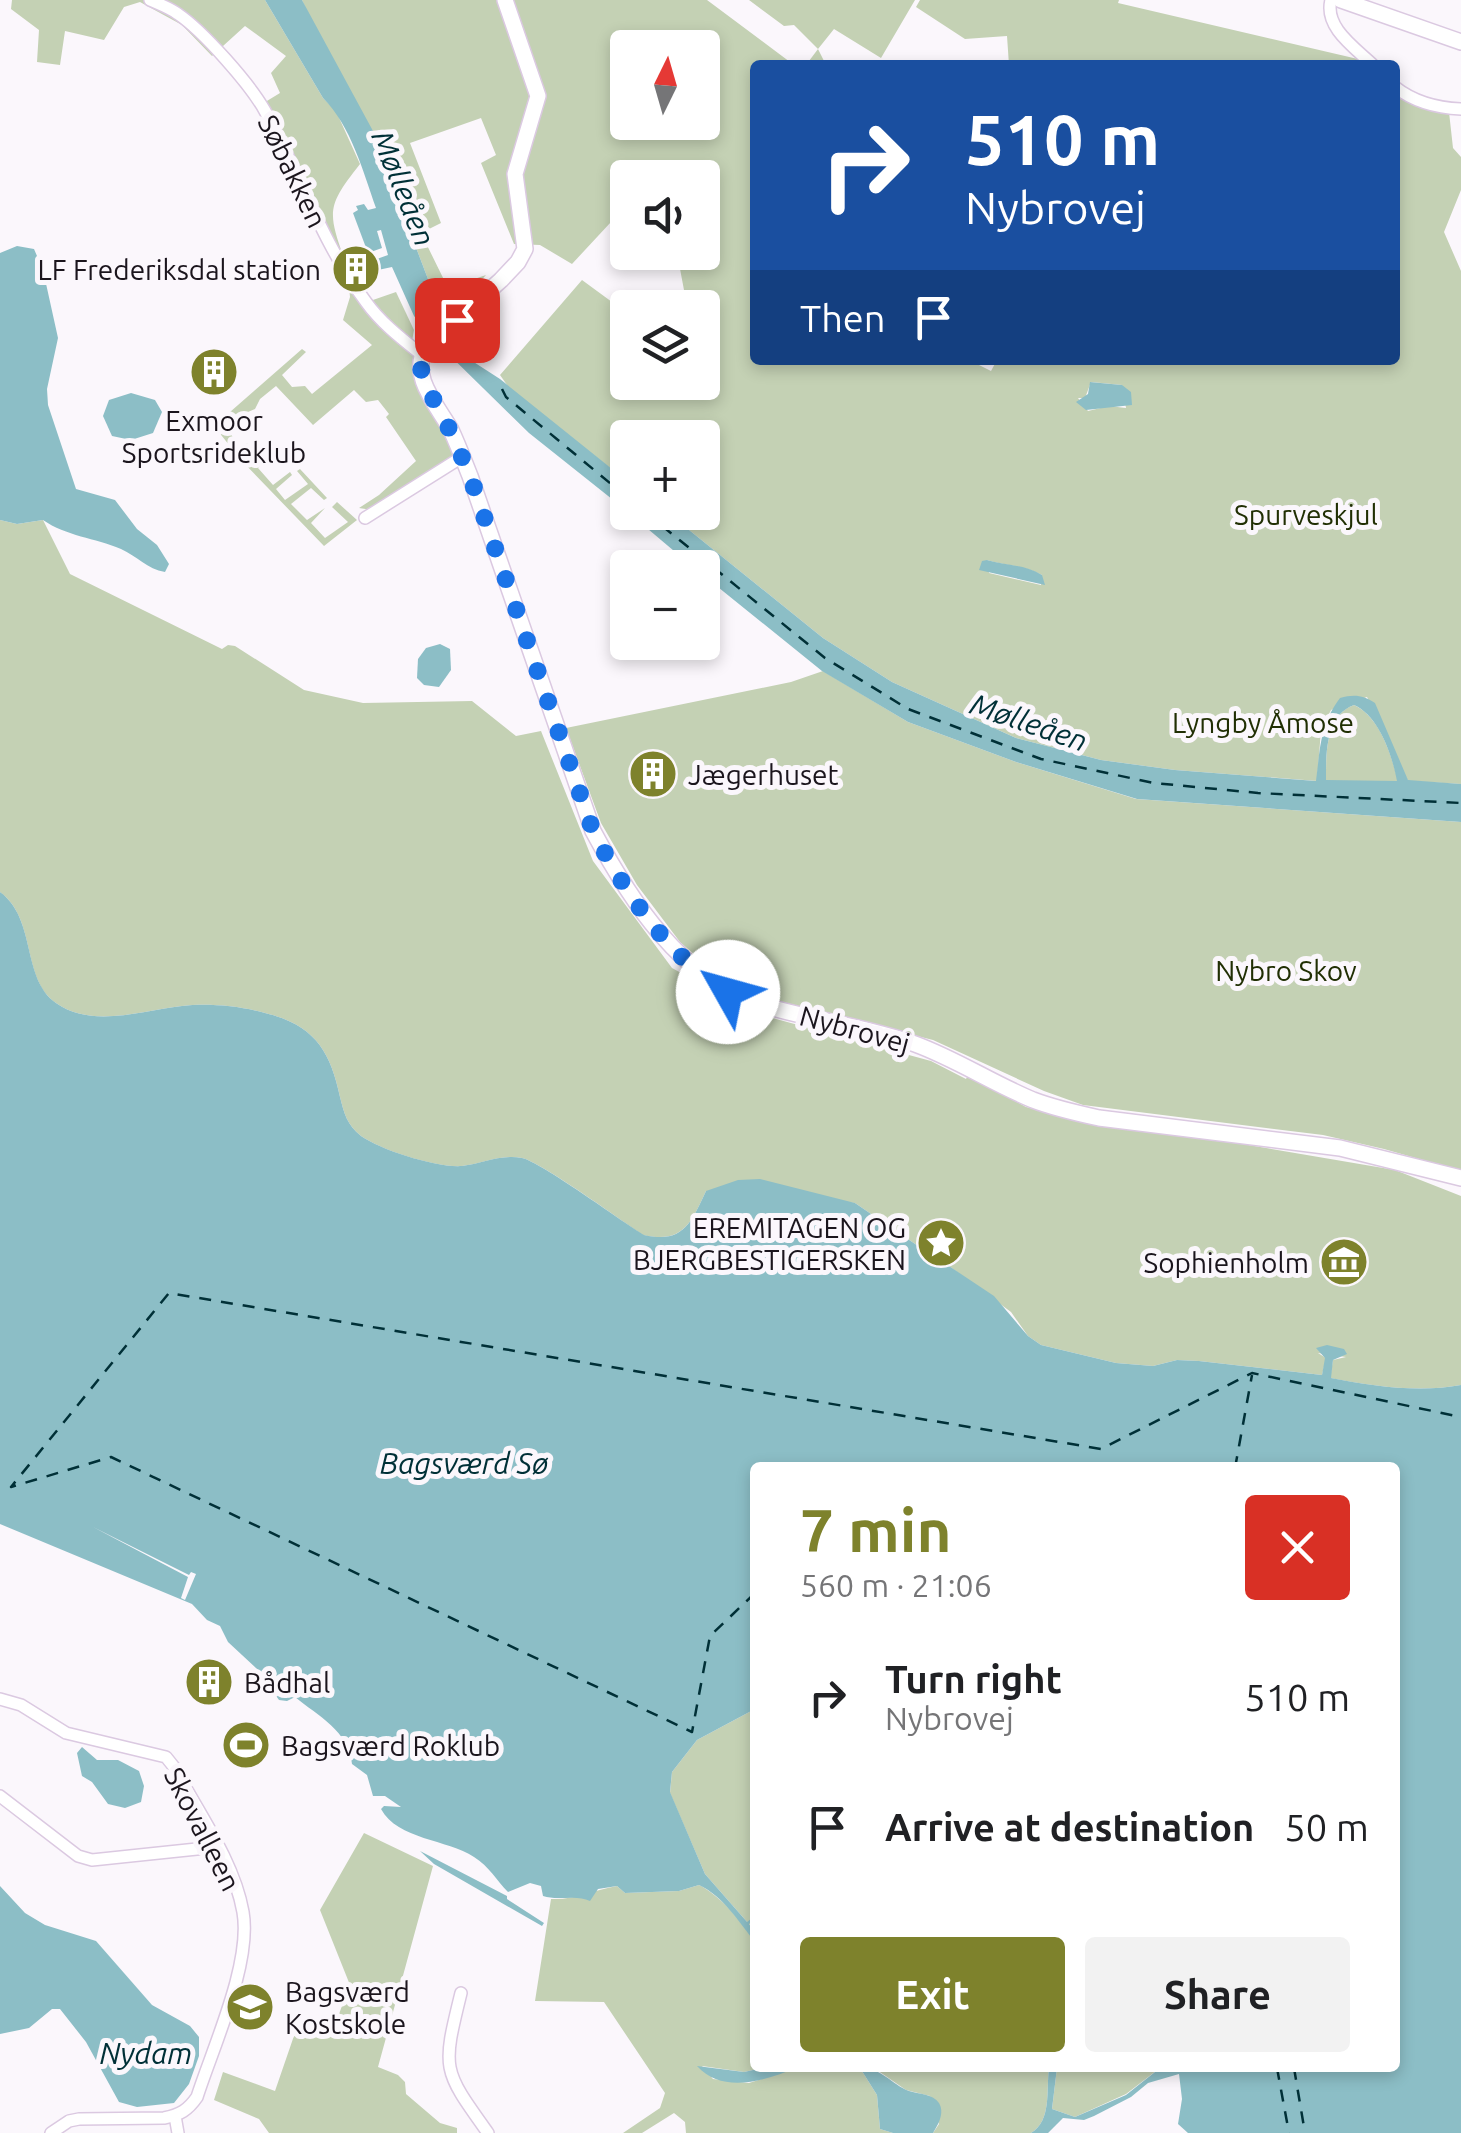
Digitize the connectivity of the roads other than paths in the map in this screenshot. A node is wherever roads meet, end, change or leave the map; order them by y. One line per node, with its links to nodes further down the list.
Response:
1 (150, 0): 9 (street, Søbakken)
2 (504, 0): 9 (street)
3 (1331, 0): 6 (street)
4 (1342, 0): 5 (street)
5 (1461, 42)
6 (1367, 60)
7 (1400, 90): 8 (street)
8 (1461, 109)
9 (426, 349): 10 (street, Nybrovej)
10 (462, 457): 11 (street); 12 (street, Nybrovej)
11 (364, 518)
12 (1461, 1178)
13 (0, 1700): 15 (street, Skovalleen)
14 (0, 1796): 15 (street)
15 (216, 1847): 17 (street, Skovalleen)
16 (461, 1993): 20 (street)
17 (175, 2116): 18 (street); 19 (street)
18 (51, 2133)
19 (178, 2133)
20 (488, 2133)

